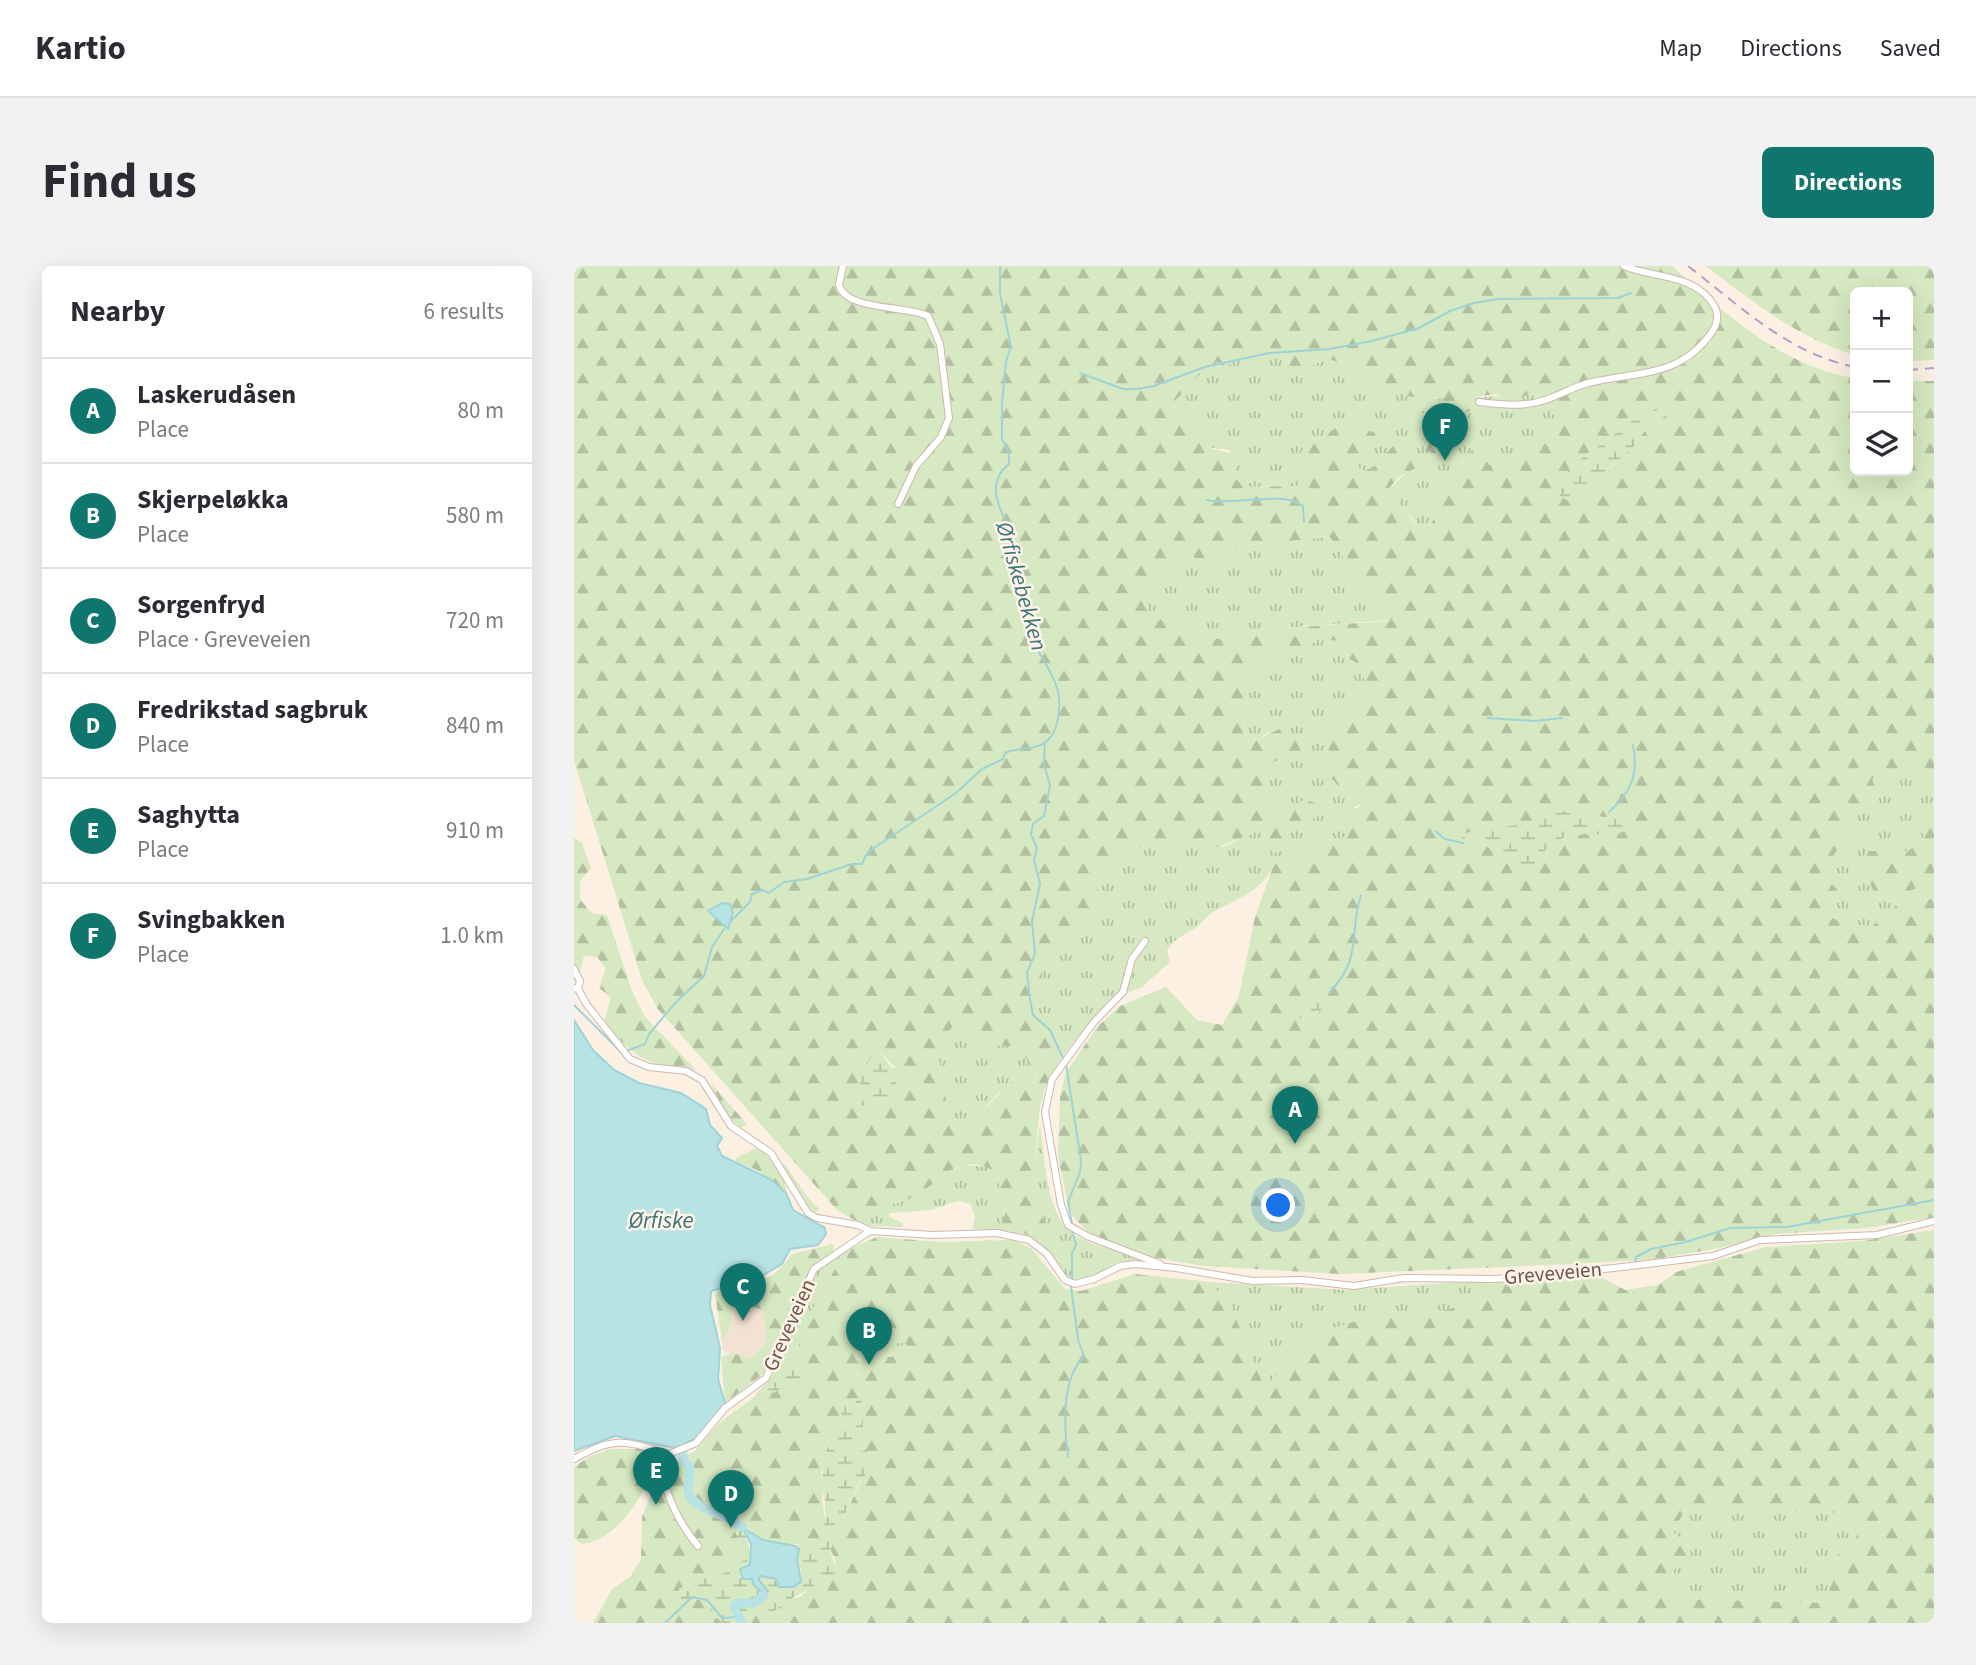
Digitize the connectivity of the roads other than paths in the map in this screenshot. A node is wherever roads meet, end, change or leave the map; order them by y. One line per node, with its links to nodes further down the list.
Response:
1 (843, 266): 4 (street)
2 (1625, 266): 3 (street)
3 (1479, 402)
4 (898, 503)
5 (1145, 941): 10 (street, Greveveien)
6 (574, 969): 7 (street)
7 (578, 990): 9 (street)
8 (1934, 1221): 10 (street, Greveveien)
9 (870, 1231): 10 (street, Greveveien); 11 (street, Greveveien)
10 (1168, 1267)
11 (669, 1454): 12 (street); 13 (street)
12 (574, 1460)
13 (698, 1546)

